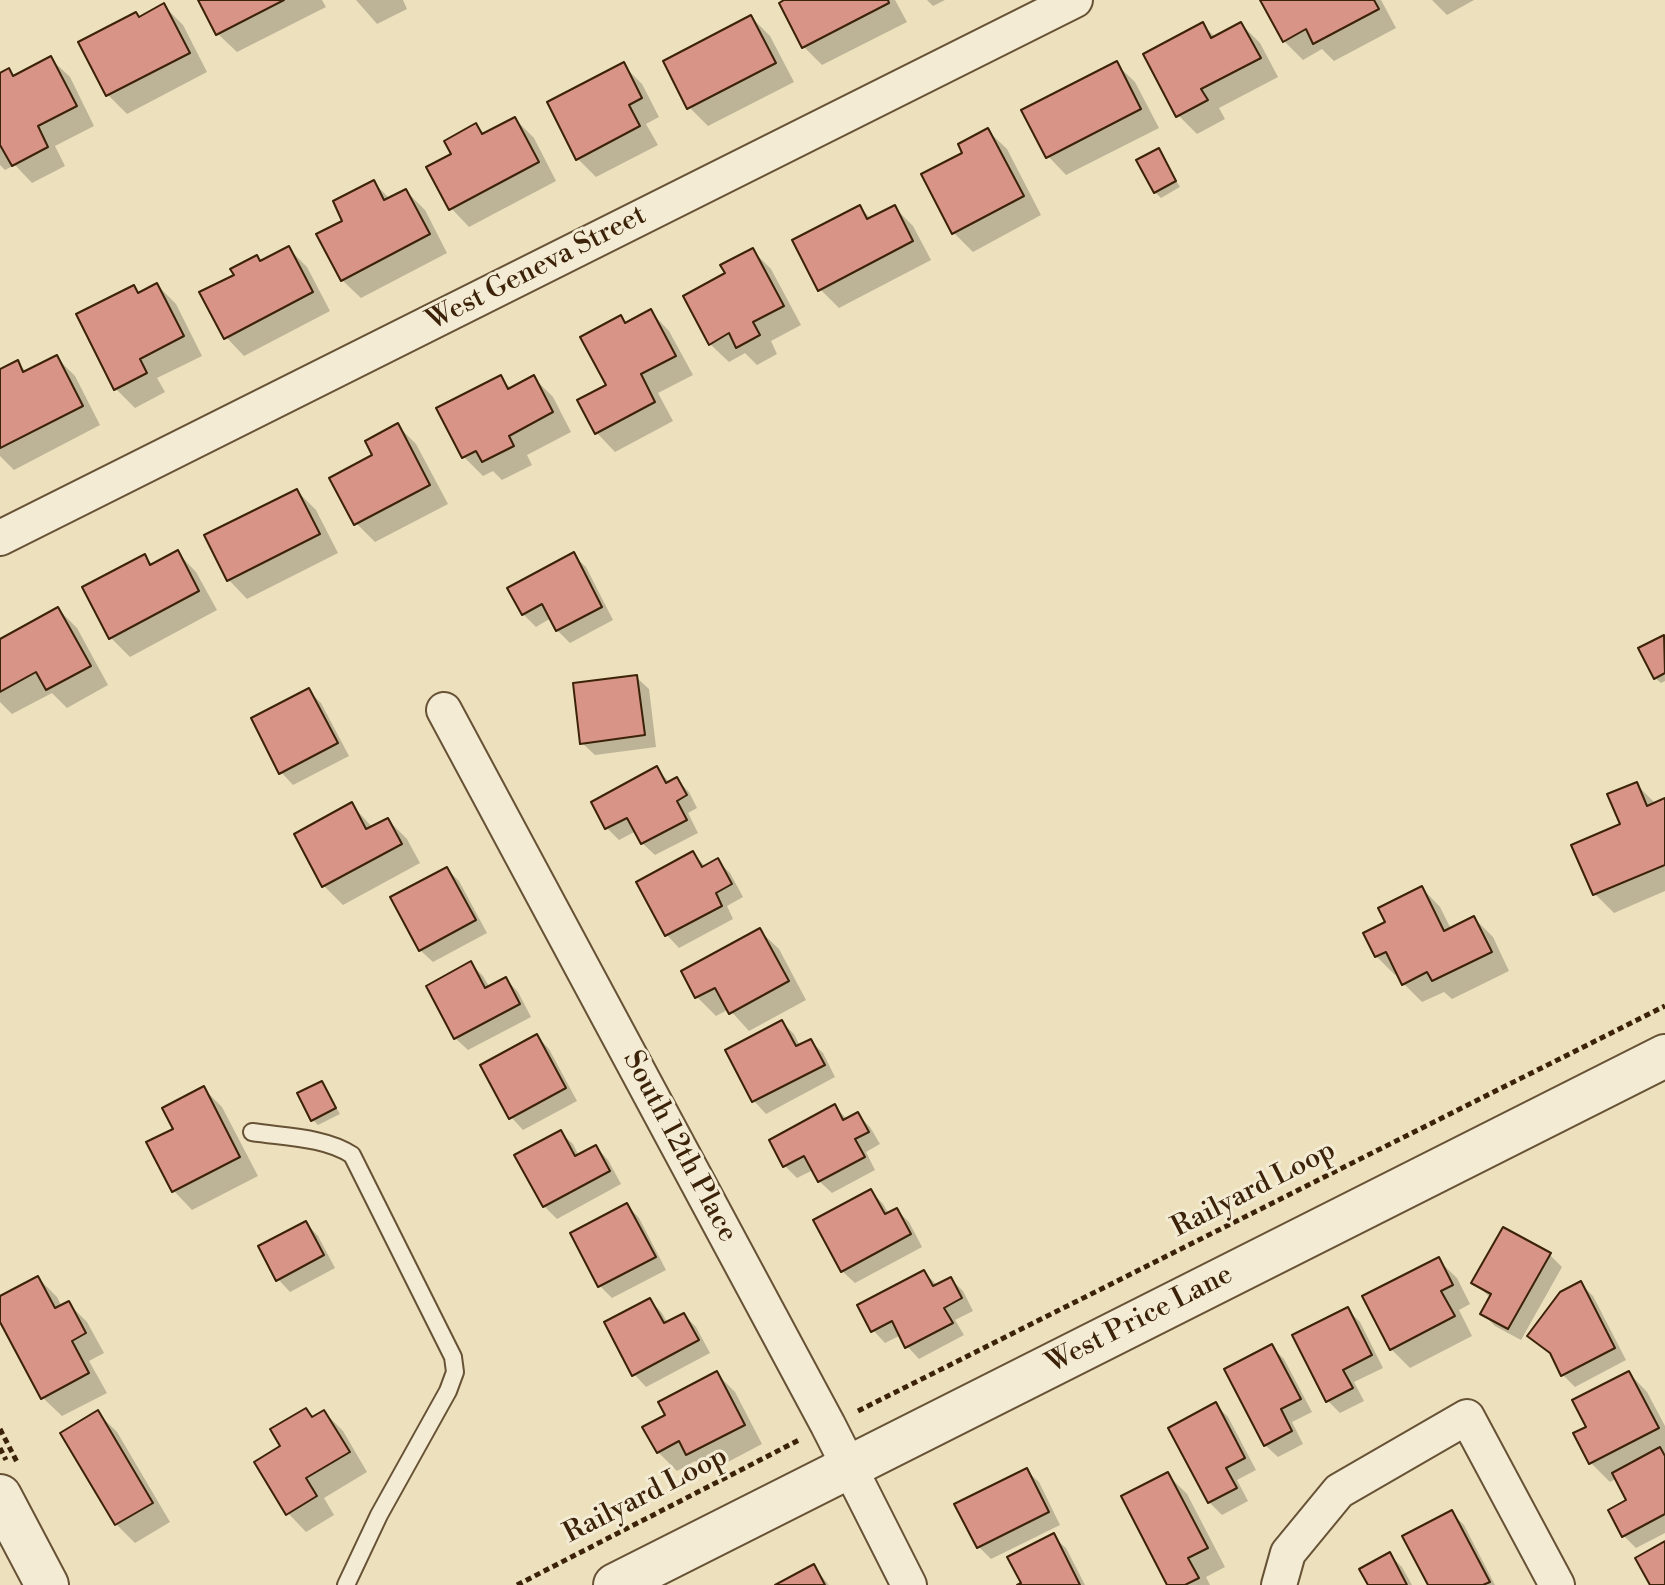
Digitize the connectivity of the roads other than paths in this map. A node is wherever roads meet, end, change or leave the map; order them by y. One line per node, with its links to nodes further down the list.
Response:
1 (1075, 0): 2 (street, West Geneva Street)
2 (0, 538)
3 (444, 710): 6 (street, South 12th Place)
4 (1665, 1056): 6 (street, West Price Lane)
5 (252, 1132): 9 (lane)
6 (849, 1467): 10 (street, West Price Lane); 11 (street, South 12th Place)
7 (0, 1496): 8 (street)
8 (47, 1585)
9 (346, 1585)
10 (615, 1585)
11 (909, 1585)
12 (1279, 1585): 13 (street)
13 (1557, 1585)

